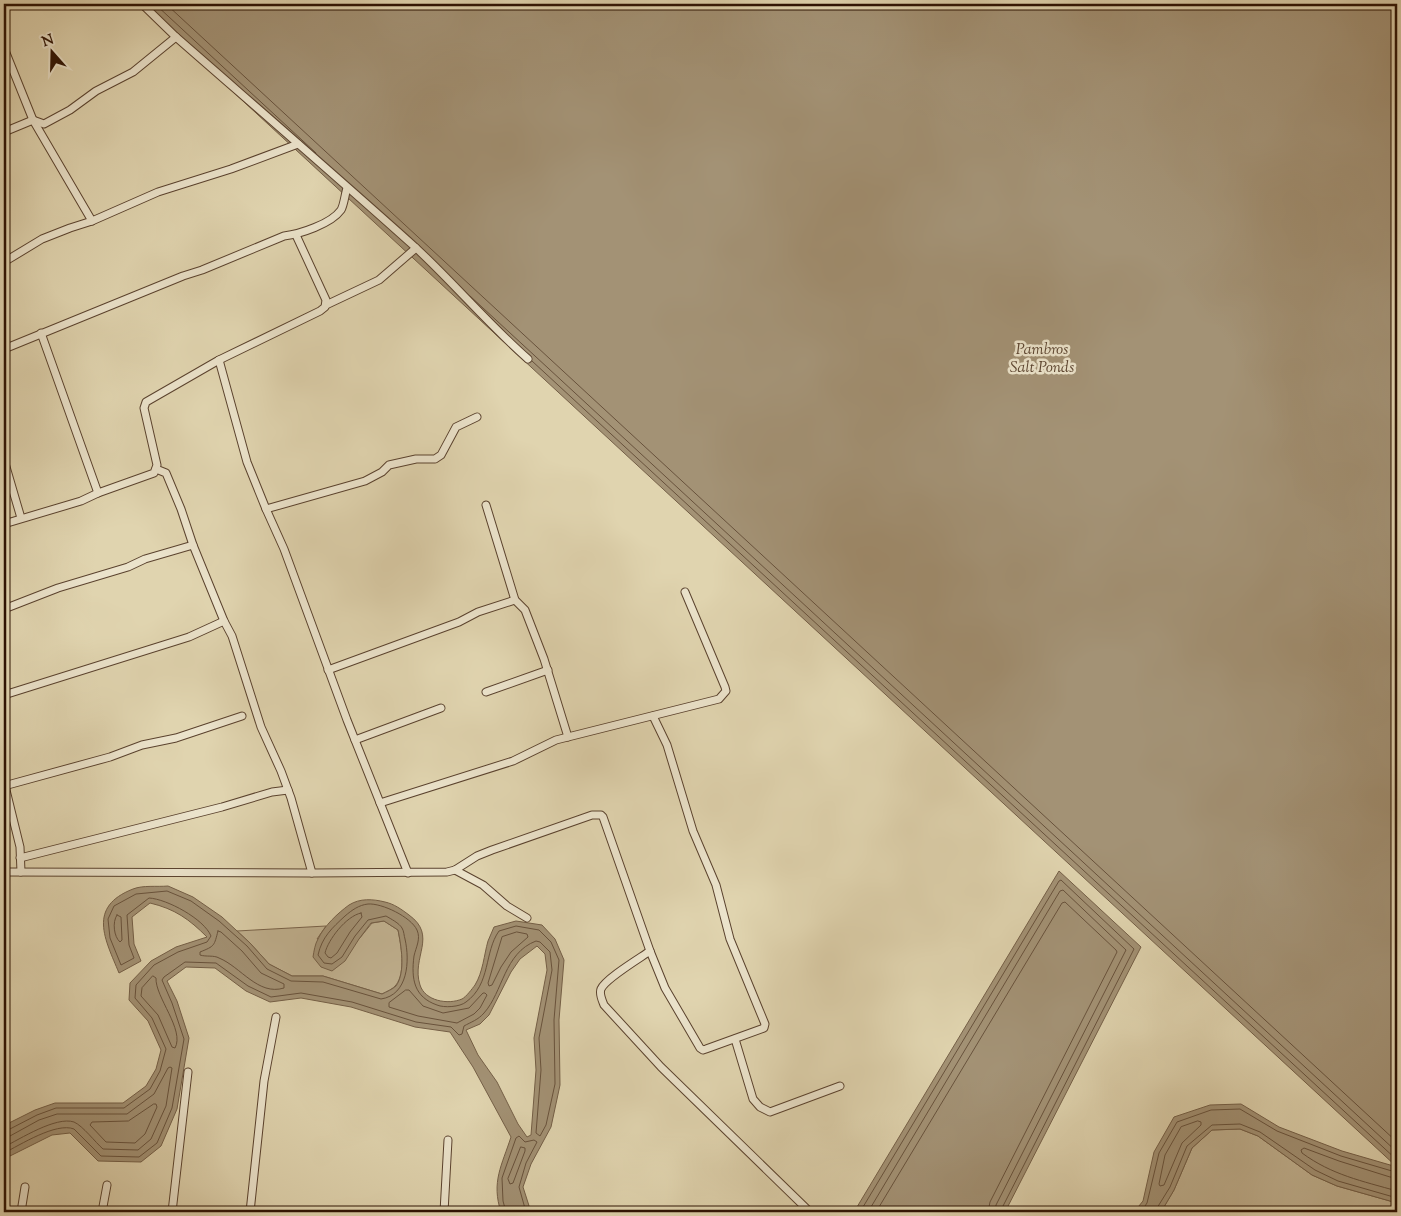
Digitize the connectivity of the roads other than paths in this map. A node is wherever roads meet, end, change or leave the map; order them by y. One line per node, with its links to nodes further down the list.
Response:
1 (142, 4): 2 (street)
2 (176, 37): 4 (street); 6 (street)
3 (4, 48): 4 (street)
4 (33, 120): 5 (street); 8 (street)
5 (4, 132)
6 (298, 144): 7 (street); 8 (street)
7 (347, 188): 9 (street); 10 (street)
8 (92, 221): 11 (street)
9 (296, 235): 12 (street); 13 (street)
10 (416, 248): 12 (street); 15 (street)
11 (4, 262)
12 (326, 305): 16 (street)
13 (41, 333): 14 (street); 20 (street)
14 (4, 349)
15 (528, 359)
16 (219, 360): 19 (street); 22 (street)
17 (477, 417): 22 (street)
18 (4, 460): 23 (street)
19 (156, 470): 20 (street); 25 (street)
20 (98, 493): 23 (street)
21 (486, 505): 27 (street)
22 (266, 509): 30 (street)
23 (20, 518): 24 (street)
24 (4, 524)
25 (193, 545): 28 (street); 29 (street)
26 (685, 592): 36 (street)
27 (515, 600): 30 (street); 31 (street)
28 (4, 609)
29 (224, 621): 33 (street); 40 (street)
30 (328, 670): 38 (street)
31 (548, 670): 32 (street); 37 (street)
32 (486, 692)
33 (4, 695)
34 (441, 708): 38 (street)
35 (242, 716): 39 (street)
36 (653, 716): 37 (street); 51 (street)
37 (568, 737): 41 (street)
38 (355, 740): 41 (street)
39 (4, 786): 42 (street)
40 (288, 790): 42 (street); 46 (street)
41 (380, 803): 47 (street)
42 (20, 858): 45 (street)
43 (455, 870): 47 (street); 48 (street); 49 (street)
44 (4, 872): 45 (street)
45 (21, 872): 46 (street)
46 (312, 873): 47 (street)
47 (408, 873)
48 (527, 918)
49 (650, 951): 51 (street); 62 (street)
50 (276, 1017): 60 (street)
51 (735, 1039): 53 (street)
52 (188, 1072): 59 (street)
53 (840, 1086)
54 (448, 1140): 61 (street)
55 (107, 1185): 58 (street)
56 (25, 1187): 57 (street)
57 (21, 1212)
58 (102, 1212)
59 (172, 1212)
60 (250, 1212)
61 (444, 1212)
62 (810, 1212)

